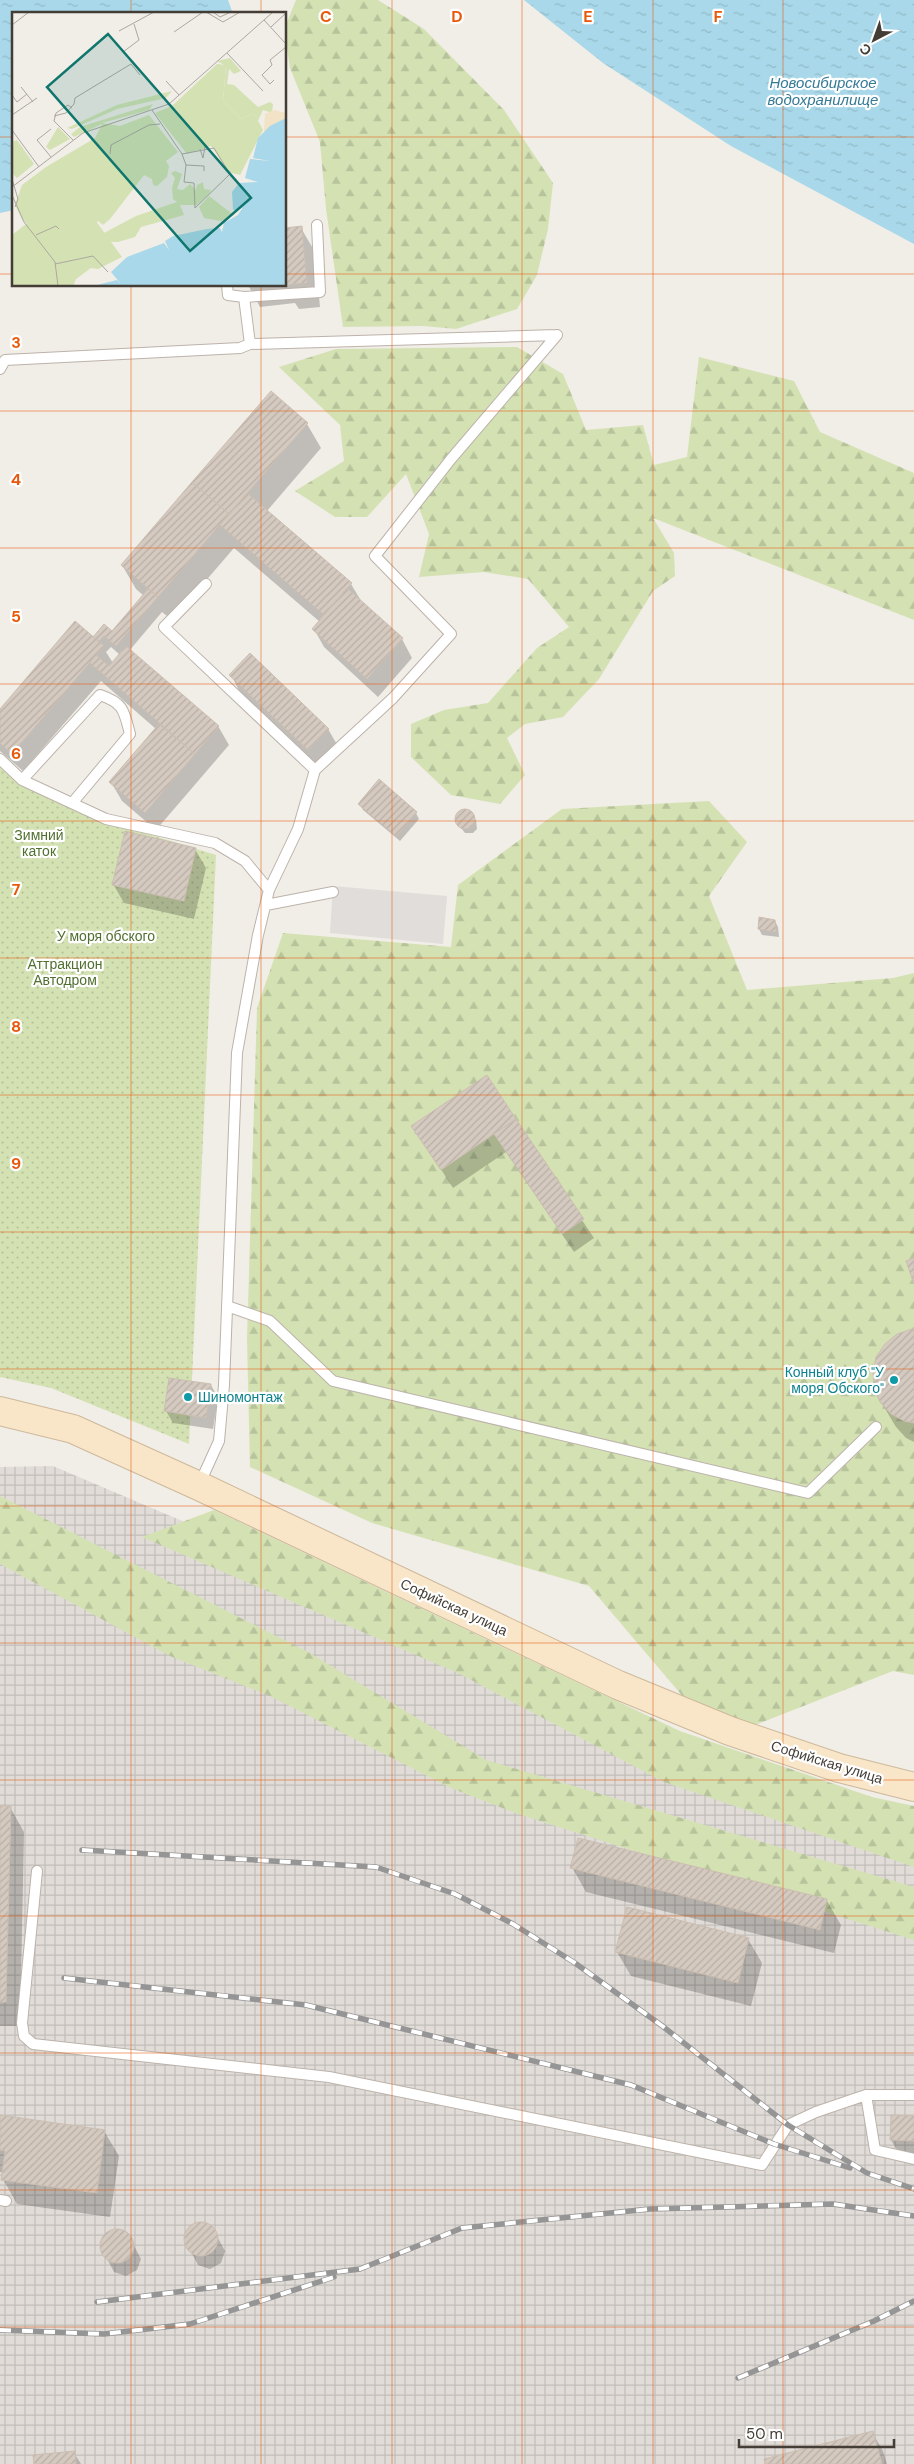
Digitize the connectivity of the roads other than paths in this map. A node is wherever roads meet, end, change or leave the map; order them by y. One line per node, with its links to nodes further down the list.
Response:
1 (317, 225): 3 (lane)
2 (227, 286): 3 (lane)
3 (244, 297): 4 (lane)
4 (250, 344): 5 (lane); 8 (lane)
5 (0, 369)
6 (206, 584): 8 (lane)
7 (0, 760): 9 (lane)
8 (316, 770): 11 (lane)
9 (22, 780): 10 (lane); 10 (lane)
10 (73, 802): 11 (lane)
11 (269, 890): 13 (lane)
12 (333, 892): 13 (lane)
13 (266, 905): 14 (lane)
14 (227, 1306): 16 (lane); 17 (lane)
15 (0, 1412): 17 (main road, Софийская улица)
16 (876, 1427)
17 (199, 1486): 18 (main road, Софийская улица)
18 (914, 1788)
19 (37, 1871): 20 (lane)
20 (866, 2095): 21 (lane); 22 (lane)
21 (914, 2095)
22 (914, 2159)

